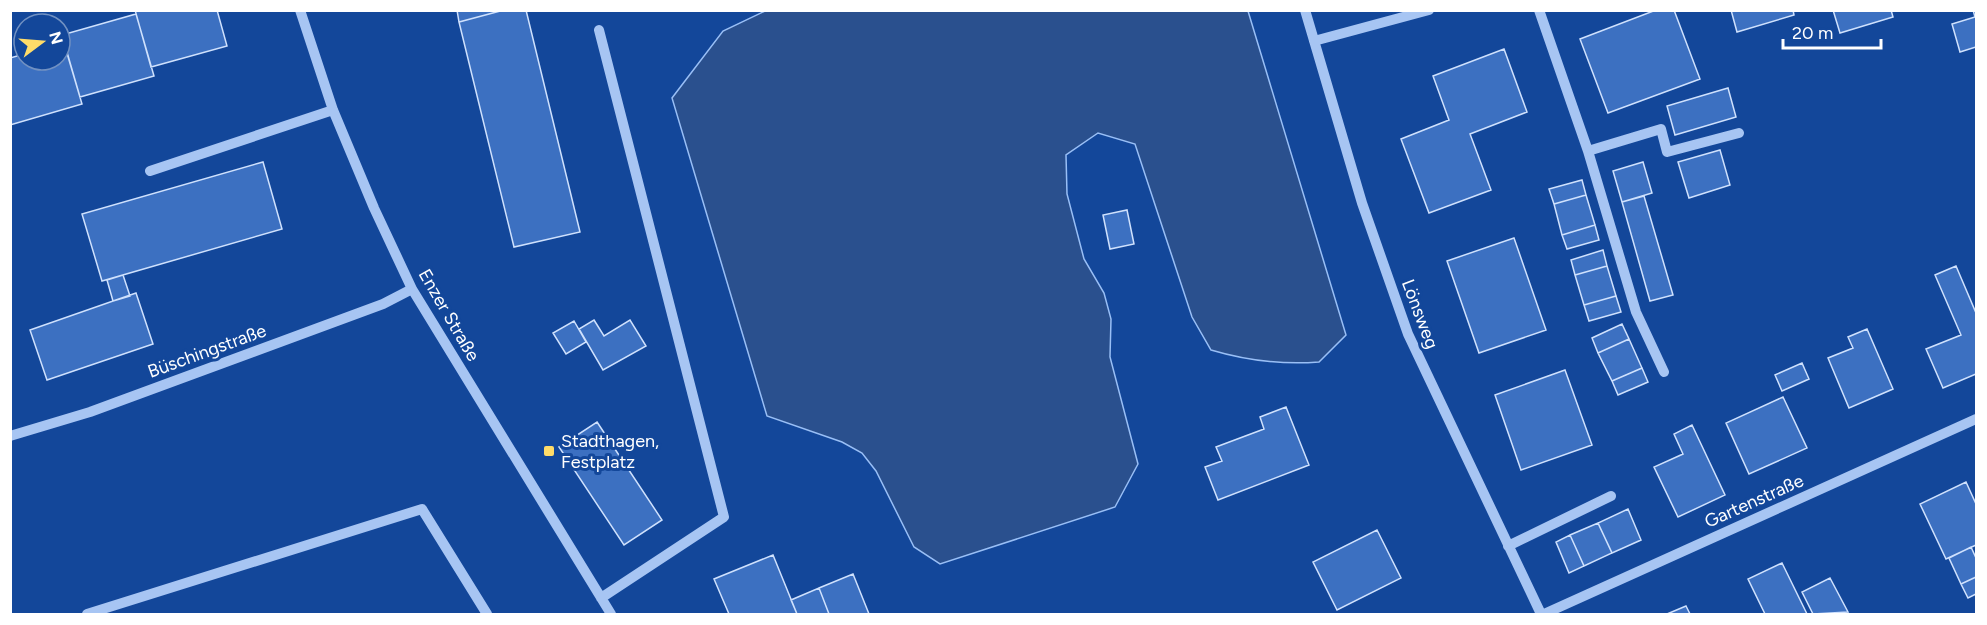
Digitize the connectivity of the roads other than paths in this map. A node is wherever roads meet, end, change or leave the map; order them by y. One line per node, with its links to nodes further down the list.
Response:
1 (300, 10): 7 (street, Enzer Straße)
2 (1305, 10): 6 (street, Lönsweg)
3 (1429, 10): 6 (street)
4 (1539, 10): 9 (street)
5 (598, 30): 17 (street)
6 (1314, 41): 16 (street, Lönsweg)
7 (333, 110): 10 (street); 11 (street, Enzer Straße)
8 (1738, 134): 9 (street)
9 (1588, 151): 12 (street)
10 (150, 171)
11 (412, 289): 14 (street, Büschingstraße); 17 (street, Enzer Straße)
12 (1664, 372)
13 (1977, 419): 21 (street, Gartenstraße)
14 (10, 436)
15 (1611, 496): 16 (street)
16 (1508, 546): 21 (street, Lönsweg)
17 (601, 598): 20 (street, Enzer Straße)
18 (87, 615): 19 (street)
19 (487, 615)
20 (611, 615)
21 (1543, 615)

